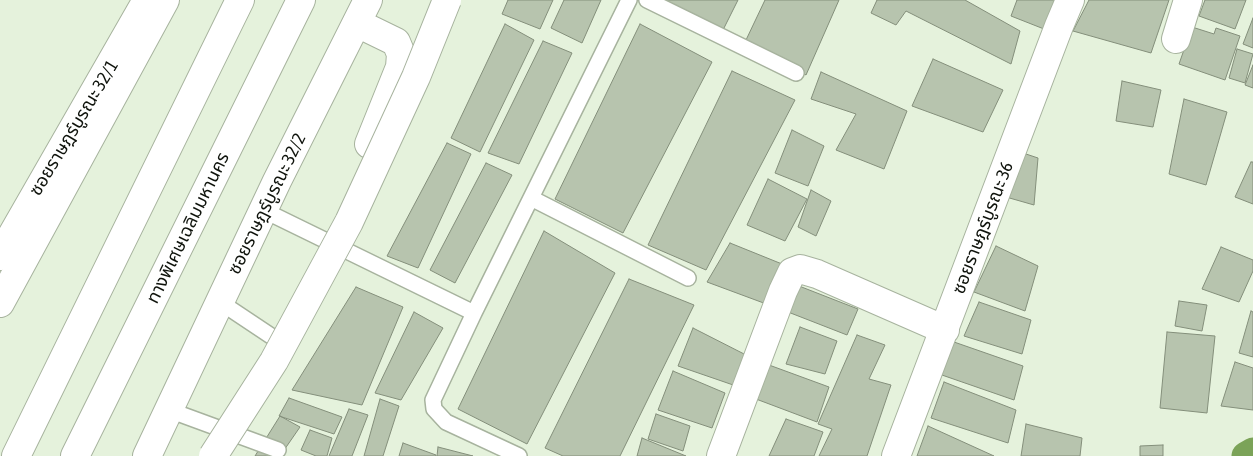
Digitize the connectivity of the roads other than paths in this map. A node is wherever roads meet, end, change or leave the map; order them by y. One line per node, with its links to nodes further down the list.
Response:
1 (240, 0): 24 (main road)
2 (301, 0): 25 (main road, ทางพิเศษเฉลิมมหานคร)
3 (447, 0): 27 (main road, bridge)
4 (629, 0): 13 (lane)
5 (647, 0): 11 (lane)
6 (1070, 0): 20 (main road, ซอยราษฎร์บูรณะ 36)
7 (1188, 0): 10 (main road)
8 (148, 1): 15 (main road, ซอยราษฎร์บูรณะ 32/1); 18 (main road)
9 (362, 11): 12 (main road); 14 (main road, ซอยราษฎร์บูรณะ 32/2)
10 (1176, 39)
11 (796, 73)
12 (369, 144)
13 (531, 198): 16 (lane); 19 (lane)
14 (263, 210): 17 (main road, ซอยราษฎร์บูรณะ 32/2); 19 (lane)
15 (0, 256)
16 (688, 278)
17 (220, 302): 21 (lane); 22 (main road, ซอยราษฎร์บูรณะ 32/2)
18 (0, 303)
19 (474, 313): 28 (lane)
20 (944, 330): 29 (main road); 30 (main road, ซอยราษฎร์บูรณะ 36)
21 (277, 340)
22 (169, 410): 23 (lane); 26 (main road, ซอยราษฎร์บูรณะ 32/2)
23 (278, 450)
24 (16, 456)
25 (75, 456)
26 (147, 456)
27 (213, 456)
28 (520, 456)
29 (721, 456)
30 (896, 456)

